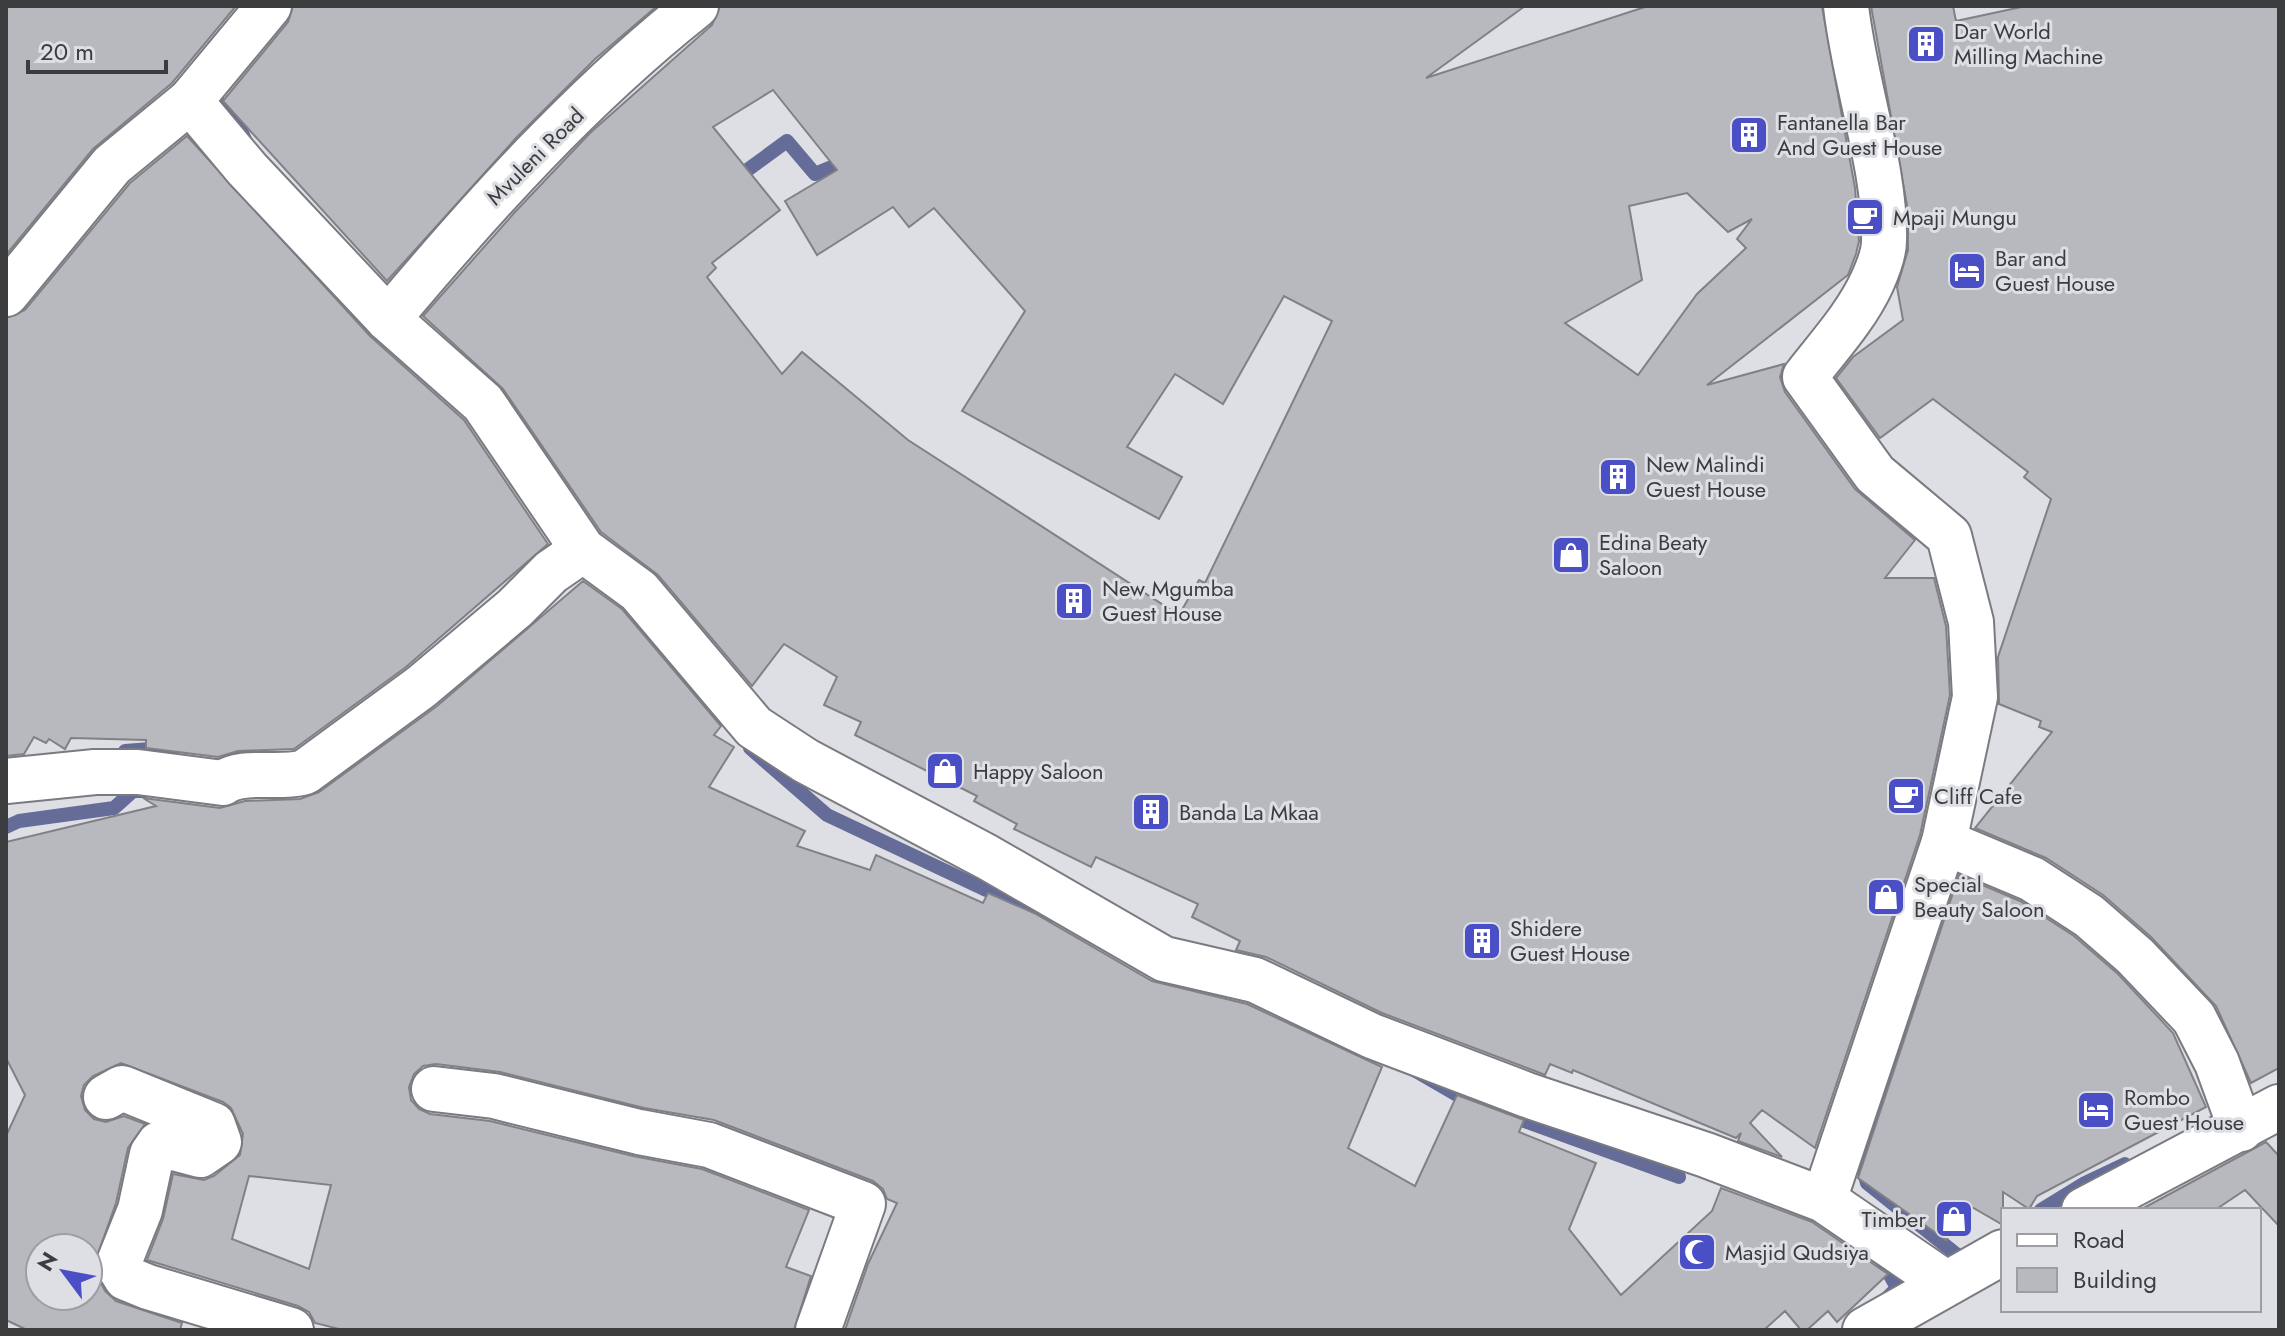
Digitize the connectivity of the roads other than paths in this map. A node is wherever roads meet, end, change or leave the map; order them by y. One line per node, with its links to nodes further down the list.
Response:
1 (269, 6): 4 (street)
2 (696, 6): 6 (street, Mvuleni Road)
3 (1846, 6): 9 (street)
4 (190, 101): 5 (street); 6 (street)
5 (6, 294)
6 (388, 319): 7 (street)
7 (583, 550): 8 (street); 14 (street)
8 (6, 781)
9 (1944, 842): 13 (street); 14 (street)
10 (434, 1089): 19 (street)
11 (106, 1097): 18 (street)
12 (2279, 1107): 13 (street)
13 (2241, 1129): 15 (street)
14 (1824, 1200): 17 (street)
15 (2088, 1208)
16 (2001, 1253): 17 (street)
17 (1944, 1282): 20 (street)
18 (291, 1330)
19 (818, 1330)
20 (1865, 1330)

